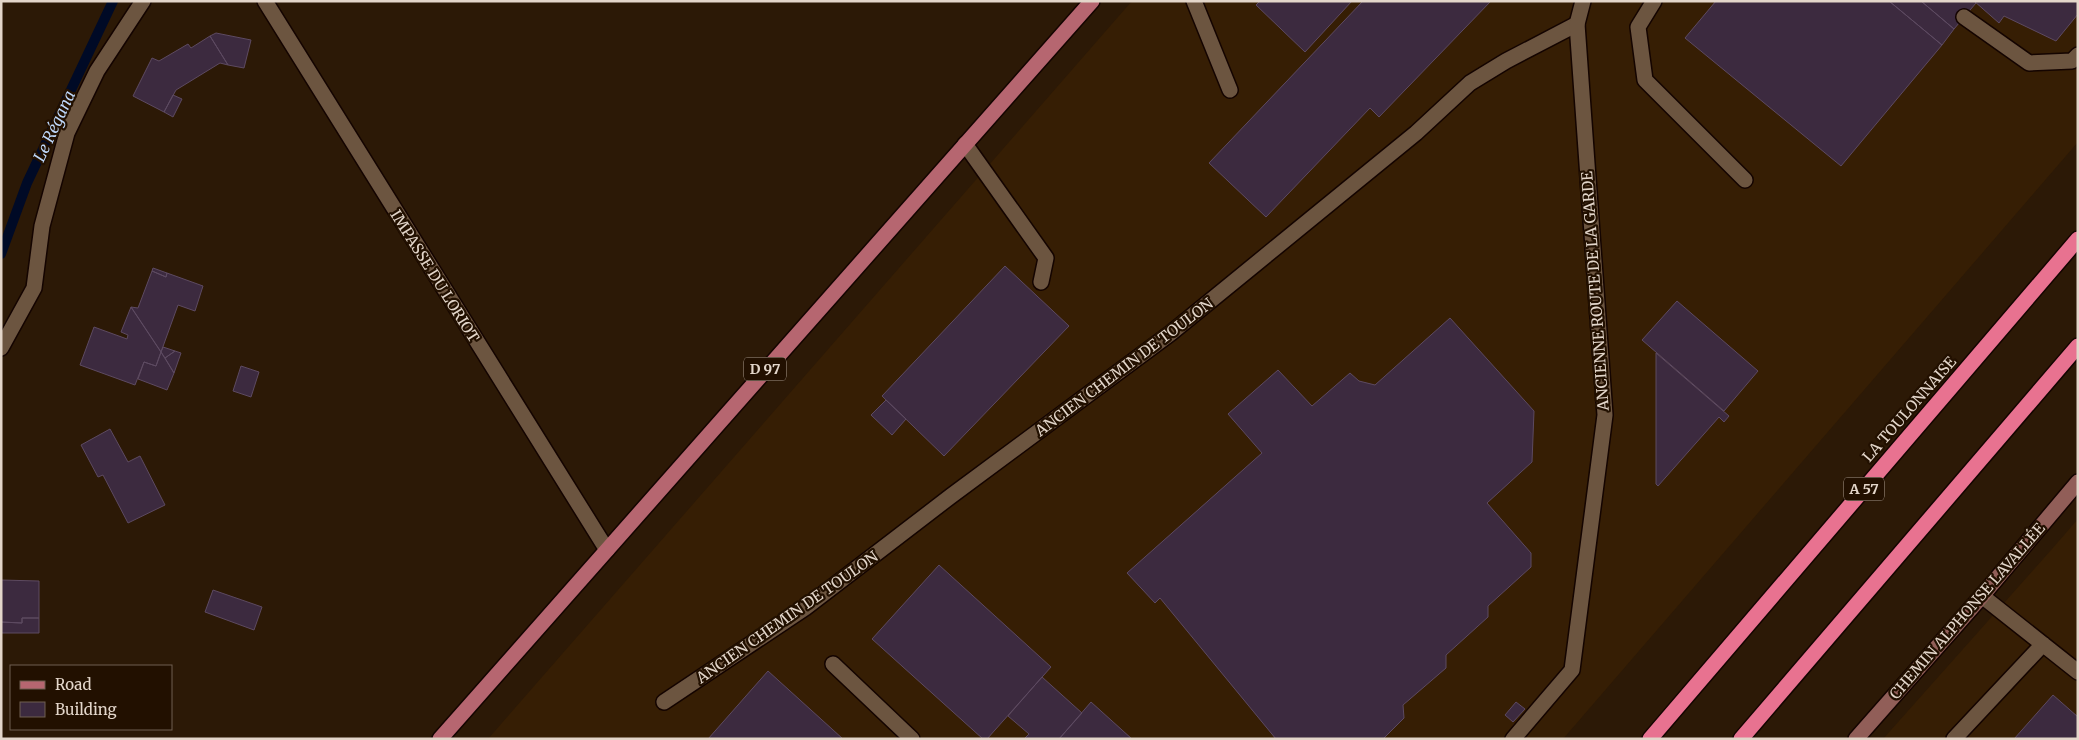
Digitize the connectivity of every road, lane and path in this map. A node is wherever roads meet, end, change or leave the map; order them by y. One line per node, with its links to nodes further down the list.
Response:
1 (143, 1): 16 (street)
2 (265, 1): 18 (street, IMPASSE DU LORIOT)
3 (1092, 1): 11 (main road, D 97)
4 (1194, 1): 10 (street)
5 (1583, 1): 8 (street, ANCIENNE ROUTE DE LA GARDE)
6 (1654, 1): 12 (street)
7 (1964, 17): 9 (street)
8 (1577, 24): 23 (street, ANCIEN CHEMIN DE TOULON); 26 (street, ANCIENNE ROUTE DE LA GARDE)
9 (2078, 55)
10 (1230, 90)
11 (965, 144): 14 (street); 18 (main road, D 97)
12 (1745, 180)
13 (2078, 239): 27 (highway, LA TOULONNAISE / A 57)
14 (1041, 282)
15 (2078, 346): 28 (highway)
16 (1, 348)
17 (2078, 482): 19 (street, CHEMIN ALPHONSE LAVALLÉE)
18 (607, 550): 24 (main road, D 97)
19 (1982, 596): 20 (street); 29 (street, CHEMIN ALPHONSE LAVALLÉE)
20 (2043, 644): 22 (street); 30 (street)
21 (833, 664): 25 (street)
22 (2078, 672)
23 (664, 702)
24 (440, 739)
25 (912, 739)
26 (1513, 739)
27 (1650, 739)
28 (1741, 739)
29 (1856, 739)
30 (1954, 739)

